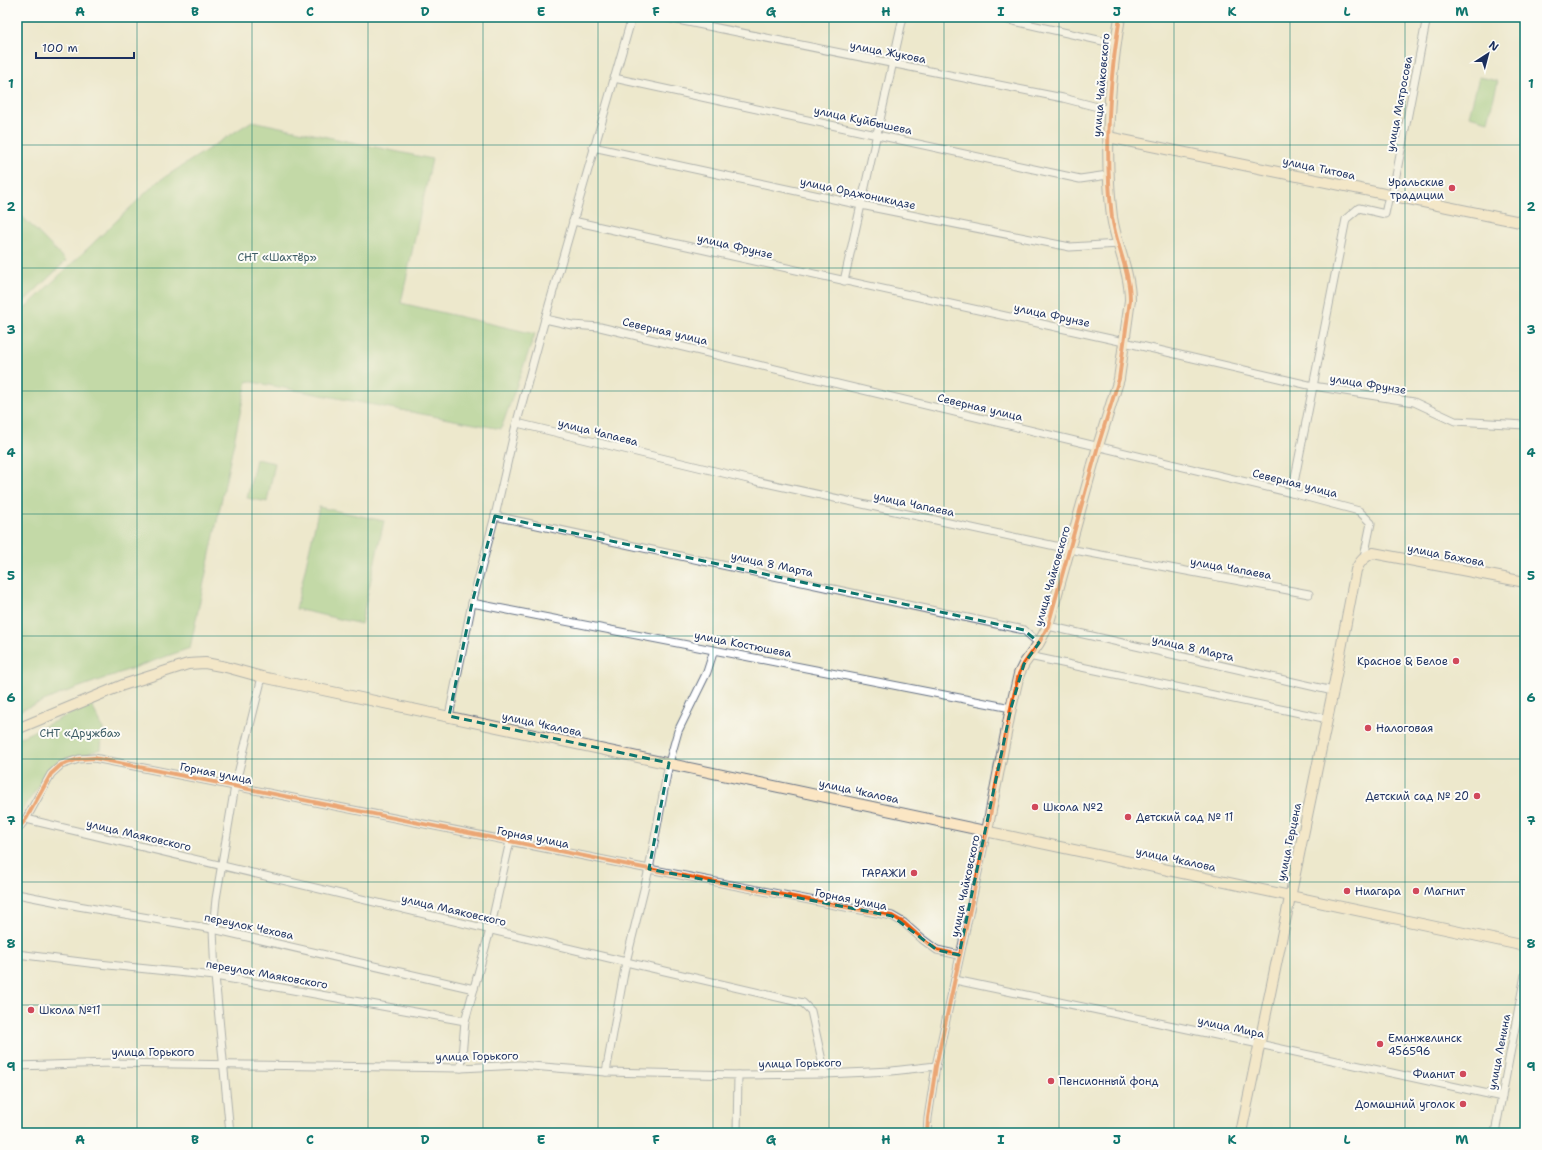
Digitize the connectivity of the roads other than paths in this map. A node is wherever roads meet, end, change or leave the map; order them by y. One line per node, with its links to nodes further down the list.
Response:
1 (632, 17): 9 (street)
2 (663, 17): 8 (street, улица Жукова)
3 (903, 17): 8 (street)
4 (996, 17): 7 (street)
5 (1120, 17): 7 (street, улица Чайковского)
6 (1427, 17): 15 (street, улица Матросова)
7 (1116, 44): 10 (street, улица Чайковского)
8 (893, 64): 10 (street, улица Жукова); 11 (street)
9 (614, 78): 11 (street, улица Куйбышева); 13 (street)
10 (1109, 110): 12 (street, улица Чайковского)
11 (878, 134): 14 (street, улица Куйбышева); 16 (street)
12 (1108, 137): 14 (street, улица Чайковского); 15 (street, улица Титова)
13 (594, 147): 16 (street, улица Орджоникидзе); 17 (street)
14 (1108, 175): 19 (street, улица Чайковского)
15 (1391, 196): 18 (street, улица Титова); 23 (street, улица Матросова)
16 (861, 205): 19 (street, улица Орджоникидзе); 20 (street)
17 (573, 221): 20 (street, улица Фрунзе); 21 (street)
18 (1525, 223)
19 (1119, 244): 22 (street, улица Чайковского)
20 (844, 281): 22 (street, улица Фрунзе)
21 (545, 319): 24 (street); 26 (street, Северная улица)
22 (1124, 342): 23 (street, улица Фрунзе); 26 (street, улица Чайковского)
23 (1313, 386): 25 (street, улица Фрунзе); 27 (street)
24 (517, 423): 28 (street); 29 (street, улица Чапаева)
25 (1525, 425)
26 (1098, 446): 27 (street, Северная улица); 29 (street, улица Чайковского)
27 (1292, 493): 30 (street, Северная улица)
28 (495, 516): 33 (street); 35 (street, улица 8 Марта)
29 (1069, 549): 32 (street, улица Чапаева); 34 (street, улица Чайковского)
30 (1364, 557): 31 (street, улица Бажова); 39 (street, улица Герцена)
31 (1525, 582)
32 (1309, 594)
33 (472, 602): 36 (street, улица Костюшева); 41 (street)
34 (1048, 626): 35 (street, улица Чайковского); 39 (street, улица 8 Марта)
35 (1039, 643): 37 (street, улица Чайковского)
36 (714, 650): 40 (street, улица Костюшева); 44 (street)
37 (1029, 656): 40 (street, улица Чайковского); 42 (street)
38 (262, 677): 41 (street, улица Чкалова); 43 (street, улица Чкалова); 45 (street)
39 (1333, 691): 42 (street, улица Герцена)
40 (1011, 708): 48 (street, улица Чайковского)
41 (449, 716): 44 (street, улица Чкалова)
42 (1328, 719): 53 (street, улица Герцена)
43 (17, 729)
44 (669, 763): 48 (street, улица Чкалова); 51 (street)
45 (235, 786): 46 (street, Горная улица); 49 (street, Горная улица); 50 (street)
46 (26, 819): 47 (street, Горная улица); 50 (street, улица Маяковского)
47 (17, 830)
48 (987, 831): 53 (street, улица Чкалова); 58 (street, улица Чайковского)
49 (510, 841): 51 (street, Горная улица); 55 (street)
50 (220, 866): 54 (street); 55 (street, улица Маяковского)
51 (649, 869): 58 (street, Горная улица); 59 (street)
52 (17, 894): 54 (street, переулок Чехова)
53 (1290, 896): 56 (street, улица Чкалова); 65 (street, улица Герцена)
54 (213, 929): 60 (street); 63 (street, переулок Чехова)
55 (490, 930): 59 (street, улица Маяковского); 63 (street)
56 (1525, 946)
57 (17, 954): 60 (street, переулок Маяковского)
58 (959, 955): 62 (street, улица Чайковского)
59 (626, 962): 70 (street); 71 (street, улица Маяковского)
60 (215, 976): 64 (street, переулок Маяковского); 66 (street)
61 (1525, 976): 73 (street, улица Ленина)
62 (955, 980): 65 (street, улица Мира); 68 (street, улица Чайковского)
63 (474, 989): 64 (street)
64 (465, 1021): 69 (street)
65 (1259, 1044): 73 (street, улица Мира); 77 (street, улица Герцена)
66 (223, 1064): 67 (street, улица Горького); 69 (street, улица Горького); 74 (street)
67 (17, 1066)
68 (936, 1066): 71 (street, улица Горького); 76 (street, улица Чайковского)
69 (461, 1068): 70 (street, улица Горького)
70 (606, 1072): 72 (street, улица Горького)
71 (825, 1074): 72 (street, улица Горького)
72 (738, 1075): 75 (street)
73 (1502, 1097): 78 (street, улица Ленина)
74 (230, 1133)
75 (737, 1133)
76 (927, 1133)
77 (1241, 1133)
78 (1495, 1133)

